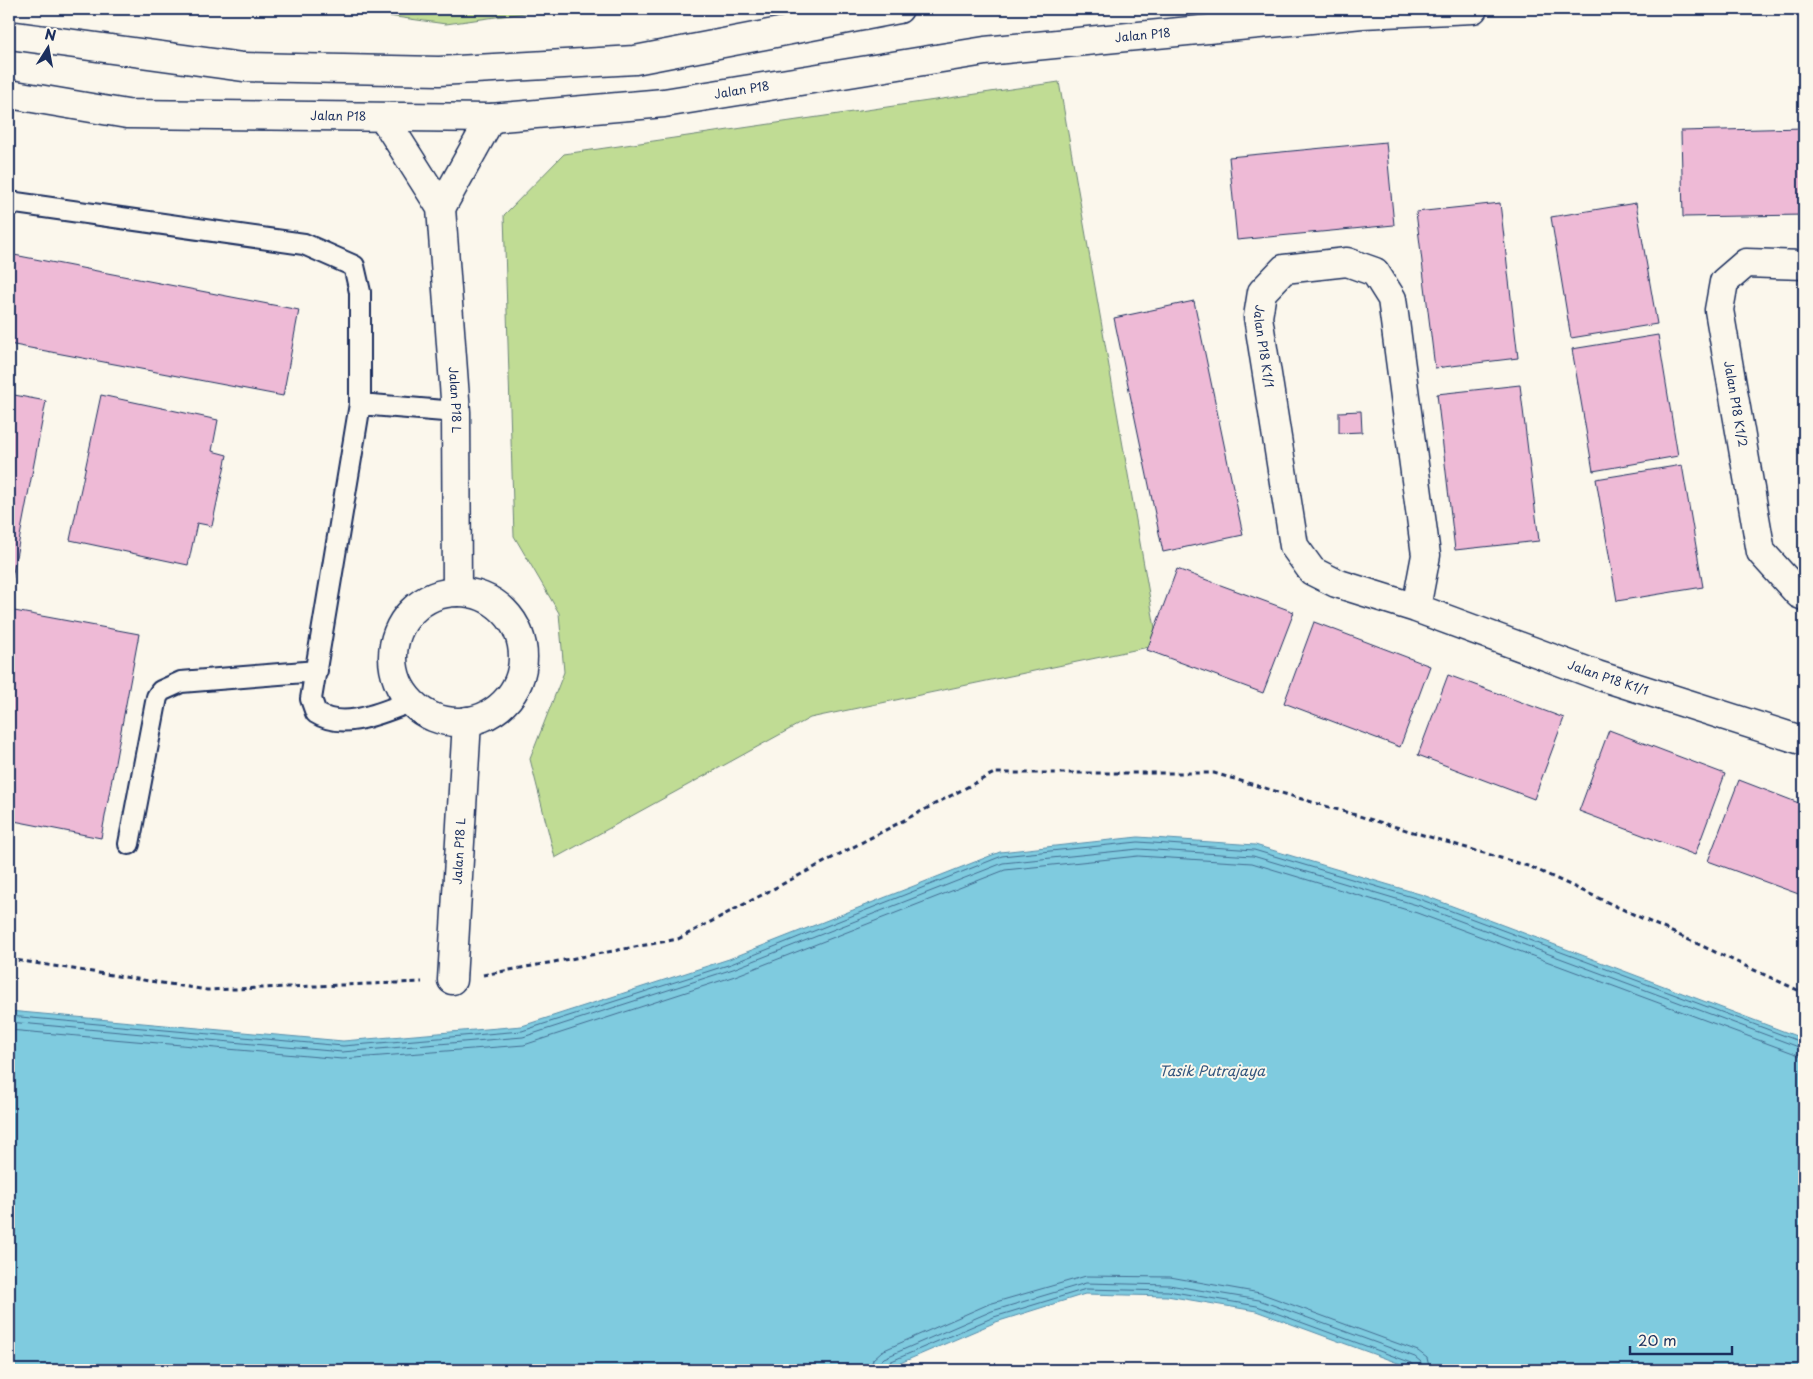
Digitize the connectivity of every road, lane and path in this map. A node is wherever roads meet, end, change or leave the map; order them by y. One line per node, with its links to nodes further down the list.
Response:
1 (899, 9): 3 (street)
2 (1473, 9): 6 (street, Jalan P18)
3 (9, 35)
4 (9, 94): 5 (street, Jalan P18)
5 (384, 118): 6 (street, Jalan P18); 8 (street, Jalan P18 L)
6 (491, 118): 8 (street)
7 (9, 202): 10 (lane)
8 (441, 208): 11 (street, Jalan P18 L)
9 (1804, 265): 13 (street, Jalan P18 K1/2)
10 (360, 404): 11 (lane); 15 (lane)
11 (456, 412): 12 (street, Jalan P18 L)
12 (457, 592): 16 (street); 17 (street)
13 (1804, 596)
14 (1416, 608): 14 (street, Jalan P18 K1/1); 18 (street, Jalan P18 K1/1)
15 (317, 671): 16 (lane); 19 (lane)
16 (410, 702): 17 (street)
17 (468, 722): 21 (street, Jalan P18 L)
18 (1804, 742)
19 (129, 844)
20 (9, 959): 21 (path)
21 (452, 980): 22 (path)
22 (1804, 993)

